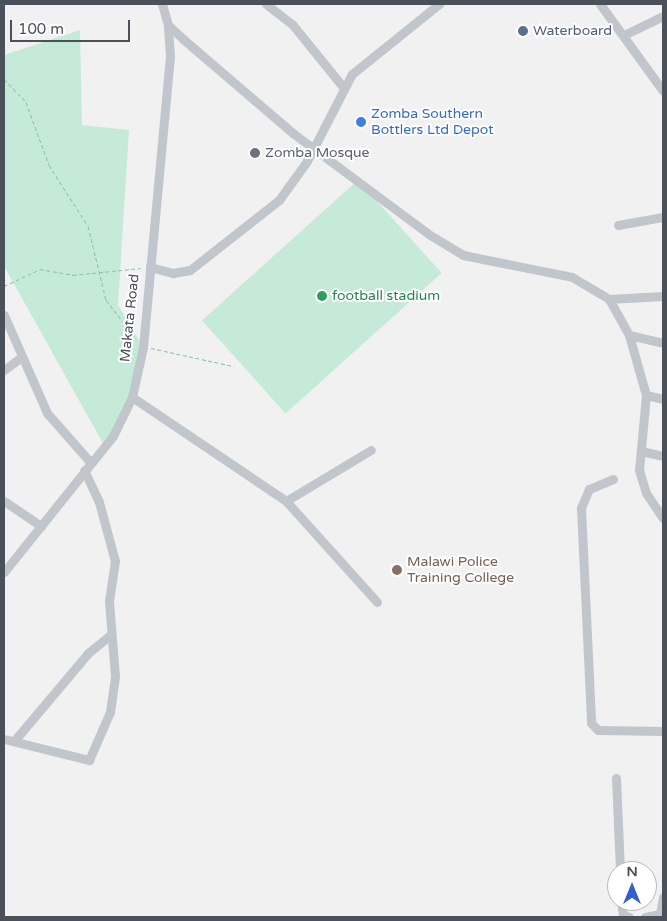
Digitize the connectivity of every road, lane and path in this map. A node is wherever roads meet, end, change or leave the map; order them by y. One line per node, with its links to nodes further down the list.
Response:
1 (162, 4): 6 (street, Makata Road)
2 (266, 4): 9 (street)
3 (439, 4): 9 (street)
4 (600, 4): 7 (street)
5 (663, 16): 7 (street)
6 (168, 25): 11 (street); 14 (street, Makata Road)
7 (624, 35): 10 (street)
8 (4, 79): 15 (path)
9 (344, 87): 11 (street)
10 (663, 91)
11 (311, 147): 14 (street); 18 (street)
12 (663, 217): 13 (street)
13 (618, 225)
14 (150, 267): 15 (path); 22 (street, Makata Road)
15 (101, 272): 16 (path); 22 (path)
16 (4, 286)
17 (663, 296): 18 (street)
18 (609, 299): 20 (street)
19 (4, 315): 23 (street)
20 (629, 335): 21 (street); 26 (street)
21 (663, 343)
22 (143, 347): 24 (path); 27 (street, Makata Road)
23 (21, 357): 25 (street); 32 (street)
24 (233, 366)
25 (4, 370)
26 (646, 395): 28 (street); 30 (street)
27 (132, 398): 32 (street, Makata Road); 36 (street)
28 (663, 399)
29 (371, 450): 36 (street)
30 (641, 451): 31 (street); 37 (street)
31 (663, 456)
32 (90, 462): 33 (street, Makata Road)
33 (84, 470): 38 (street, Makata Road); 41 (street)
34 (613, 479): 42 (street)
35 (4, 501): 38 (street)
36 (286, 501): 40 (street)
37 (663, 518)
38 (41, 526): 39 (street, Makata Road)
39 (4, 572)
40 (377, 602)
41 (110, 635): 44 (street); 44 (street)
42 (663, 731)
43 (4, 739): 44 (street)
44 (14, 741)
45 (616, 778): 46 (street)
46 (620, 861)
47 (663, 897): 48 (street)
48 (645, 917)

